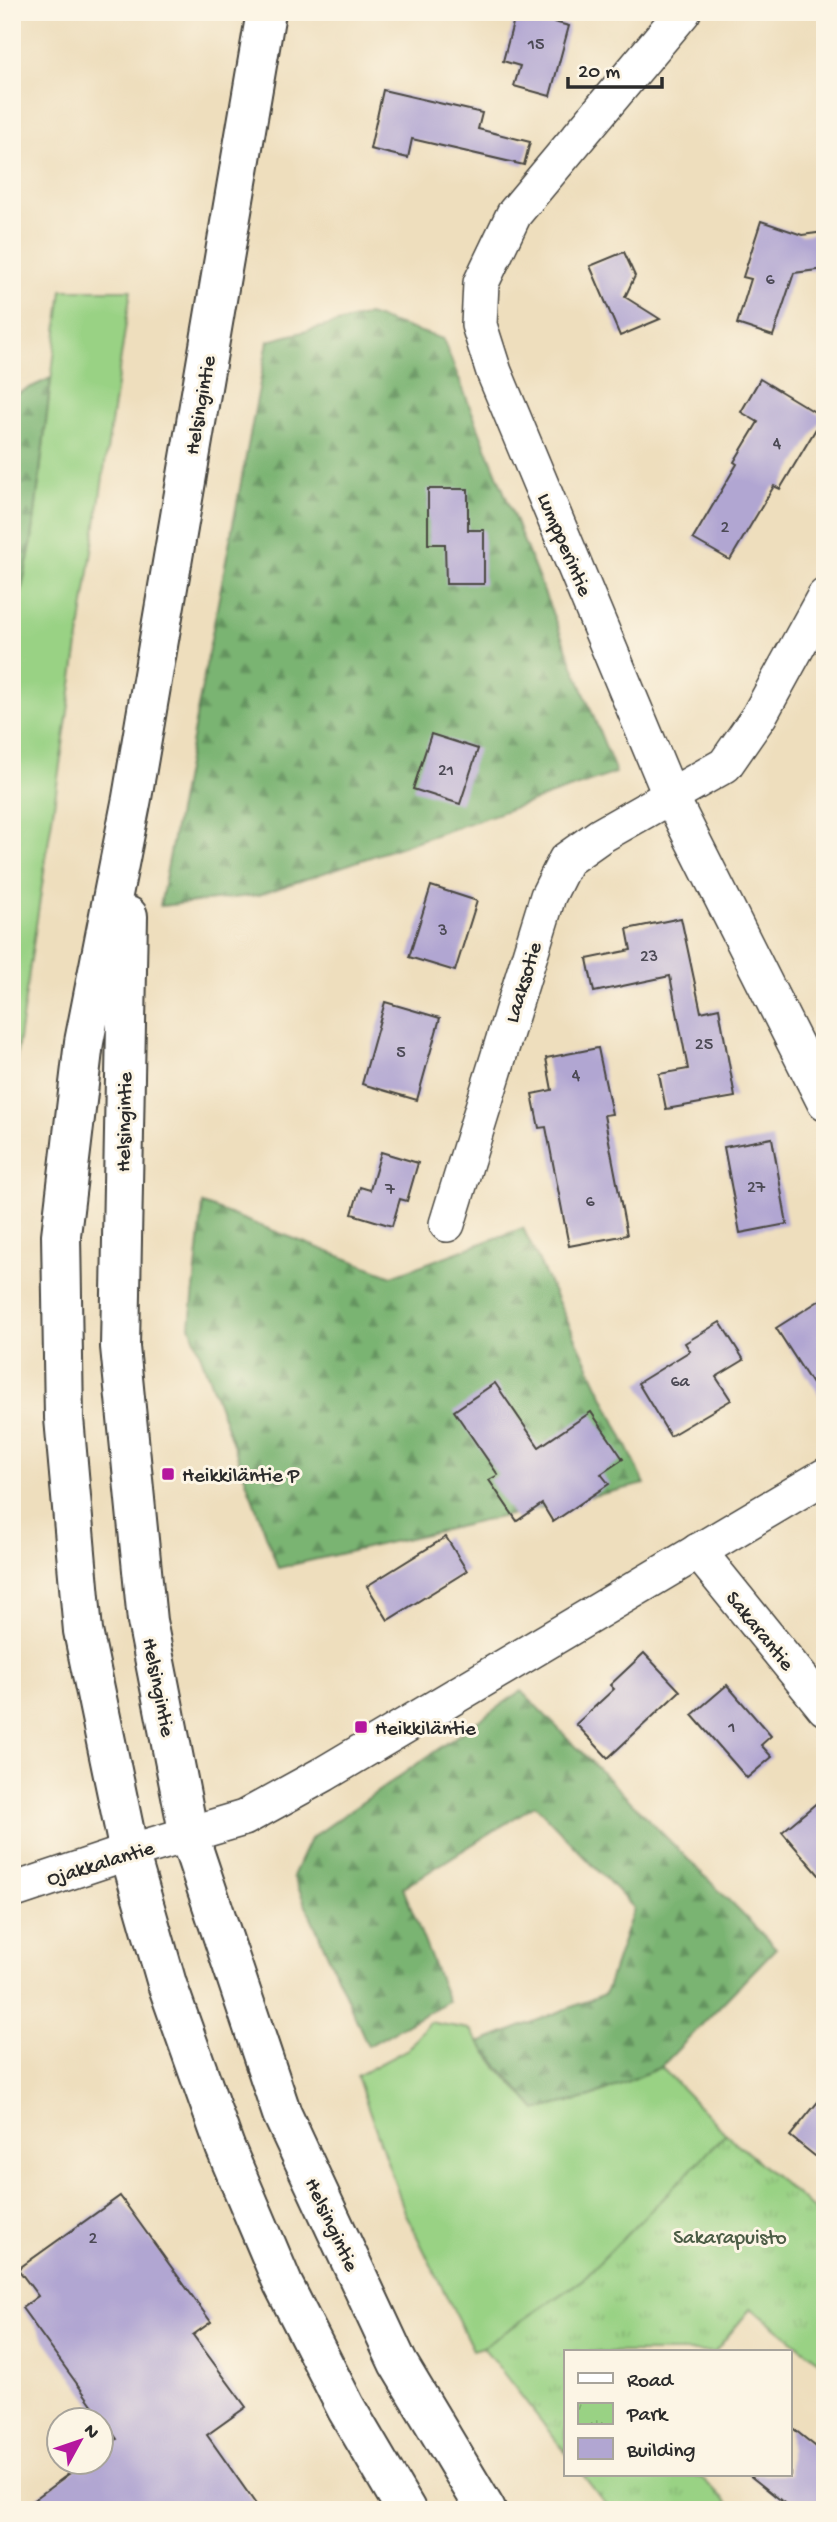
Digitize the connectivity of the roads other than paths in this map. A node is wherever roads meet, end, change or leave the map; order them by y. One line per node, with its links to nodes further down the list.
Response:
1 (266, 12): 5 (main road, Helsingintie)
2 (683, 12): 4 (street, Lumpperintie)
3 (825, 596): 4 (street, Laaksotie)
4 (671, 797): 6 (street, Lumpperintie); 7 (street, Laaksotie)
5 (132, 798): 11 (main road, Helsingintie); 12 (main road, Helsingintie)
6 (825, 1103)
7 (447, 1224)
8 (825, 1476): 9 (street)
9 (698, 1551): 10 (street, Sakarantie); 11 (street)
10 (825, 1708)
11 (189, 1836): 12 (street, Ojakkalantie); 15 (main road, Helsingintie)
12 (129, 1852): 13 (street, Ojakkalantie); 14 (main road, Helsingintie)
13 (12, 1891)
14 (406, 2510)
15 (486, 2510)

